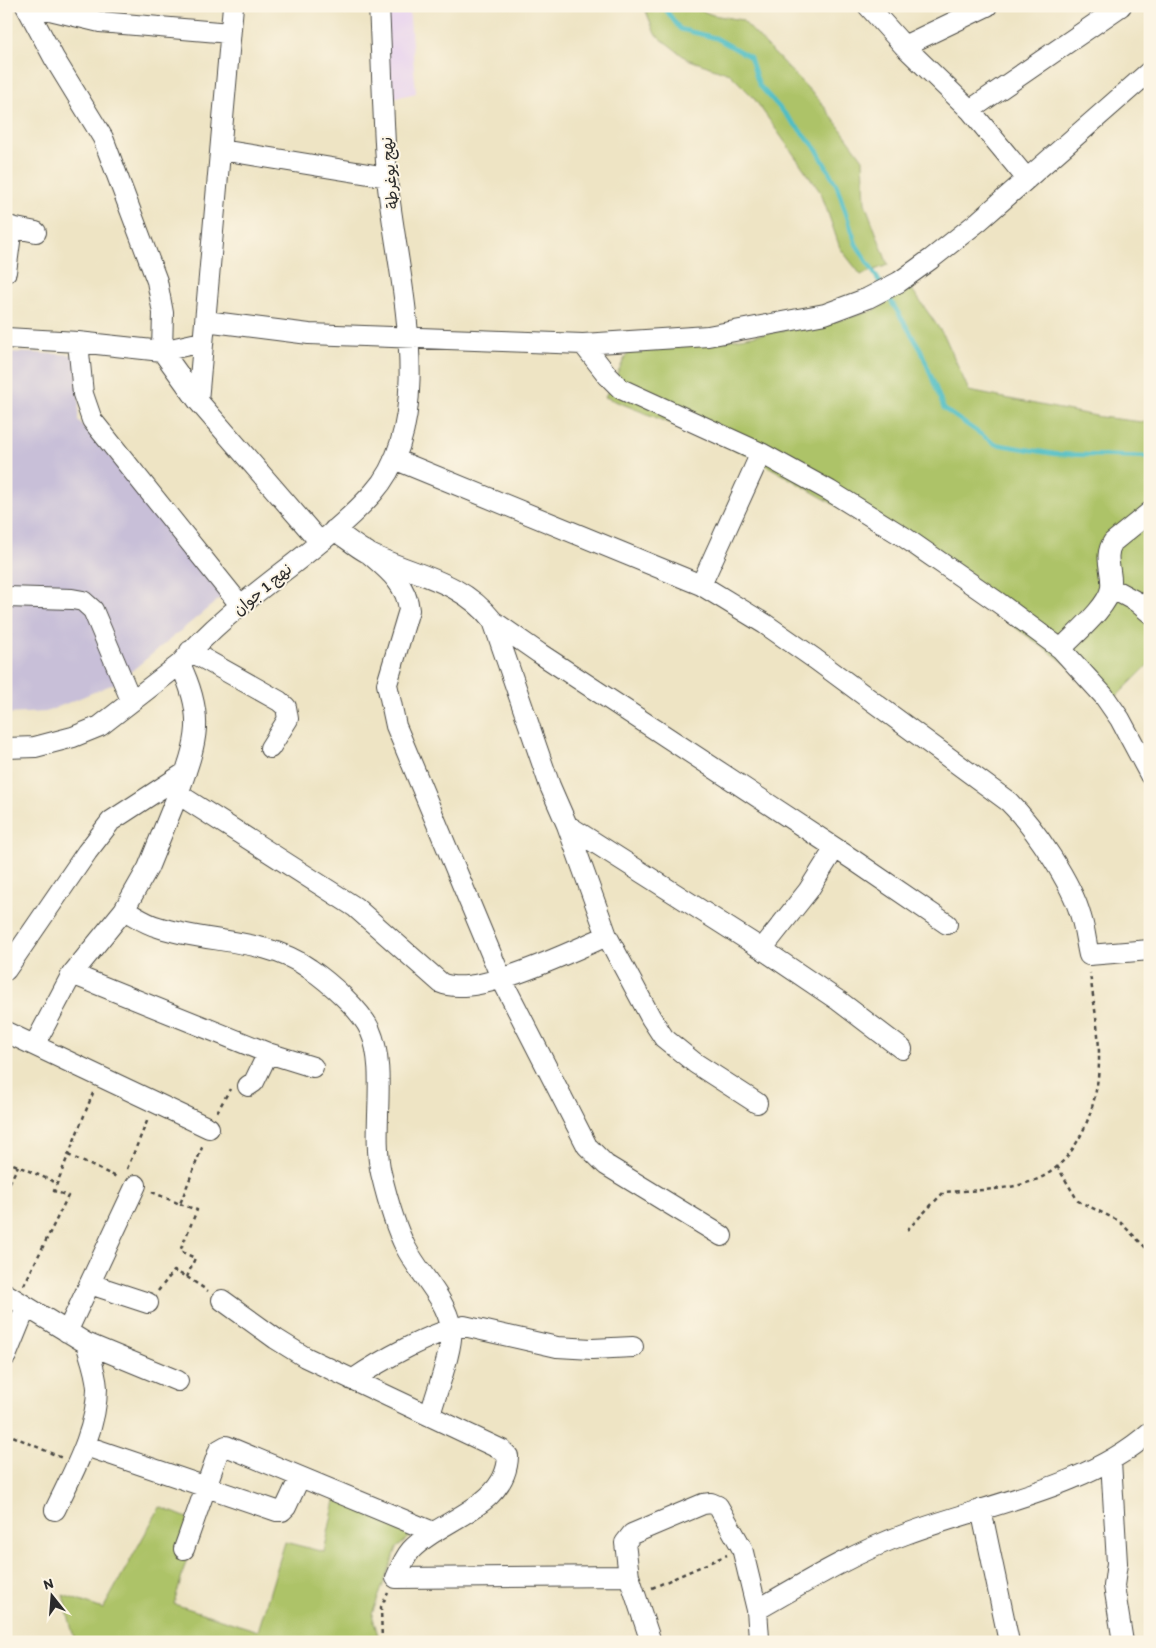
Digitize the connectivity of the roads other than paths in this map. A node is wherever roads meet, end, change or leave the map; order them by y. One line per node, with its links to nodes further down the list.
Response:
1 (26, 6): 25 (street)
2 (33, 6): 8 (street)
3 (233, 6): 9 (street)
4 (379, 6): 14 (street, نهج يوغرطة)
5 (868, 6): 10 (street)
6 (988, 6): 10 (street)
7 (1121, 6): 12 (street)
8 (100, 14): 9 (street)
9 (230, 33): 13 (street)
10 (904, 46): 12 (street)
11 (1150, 71): 15 (street)
12 (970, 110): 15 (street)
13 (221, 150): 14 (street); 19 (street)
14 (388, 177): 21 (street, نهج يوغرطة)
15 (1027, 179): 24 (street)
16 (9, 227): 17 (street); 18 (street)
17 (36, 232)
18 (6, 272)
19 (205, 321): 21 (street); 23 (street)
20 (6, 338): 22 (street)
21 (409, 338): 24 (street); 28 (street, نهج 1 جوان)
22 (78, 342): 25 (street); 35 (street)
23 (202, 342): 25 (street); 26 (street)
24 (583, 344): 27 (street)
25 (162, 351): 26 (street)
26 (198, 400): 30 (street)
27 (760, 453): 32 (street); 38 (street)
28 (394, 459): 30 (street, نهج 1 جوان); 32 (street)
29 (1150, 512): 33 (street)
30 (327, 536): 31 (street); 35 (street, نهج 1 جوان)
31 (366, 551): 37 (street); 55 (street)
32 (701, 585): 52 (street)
33 (1111, 588): 36 (street); 38 (street)
34 (6, 597): 40 (street)
35 (241, 606): 39 (street, نهج 1 جوان)
36 (1150, 613)
37 (494, 621): 46 (street); 47 (street)
38 (1061, 648): 44 (street)
39 (185, 657): 40 (street, نهج 1 جوان); 42 (street); 43 (street)
40 (131, 700): 41 (street, نهج 1 جوان)
41 (6, 748)
42 (270, 748)
43 (186, 772): 45 (street); 53 (street)
44 (1150, 775)
45 (178, 794): 48 (street); 55 (street)
46 (567, 825): 50 (street); 51 (street)
47 (835, 848): 49 (street); 51 (street)
48 (124, 910): 54 (street); 70 (street)
49 (947, 924)
50 (607, 936): 55 (street); 62 (street)
51 (762, 949): 58 (street)
52 (1150, 950)
53 (6, 970)
54 (72, 974): 57 (street); 59 (street)
55 (502, 980): 65 (street)
56 (6, 1032): 57 (street)
57 (35, 1044): 63 (street)
58 (902, 1049)
59 (268, 1052): 60 (street); 61 (street)
60 (313, 1067)
61 (248, 1086)
62 (758, 1103)
63 (209, 1128)
64 (129, 1182): 66 (street)
65 (722, 1236)
66 (90, 1284): 69 (street); 71 (street)
67 (222, 1300): 75 (street)
68 (16, 1301): 71 (street); 74 (street)
69 (148, 1303)
70 (452, 1328): 73 (street); 75 (street); 77 (street)
71 (67, 1332): 72 (street)
72 (86, 1343): 76 (street); 79 (street)
73 (633, 1347)
74 (6, 1356)
75 (352, 1380): 77 (street)
76 (178, 1381)
77 (430, 1415): 85 (street)
78 (1150, 1432): 80 (street)
79 (86, 1446): 82 (street); 84 (street)
80 (1111, 1461): 83 (street); 92 (street)
81 (300, 1477): 82 (street); 82 (street); 85 (street)
82 (207, 1489): 86 (street)
83 (981, 1509): 88 (street); 91 (street)
84 (55, 1510)
85 (433, 1532): 87 (street)
86 (184, 1549)
87 (629, 1576): 88 (street); 90 (street)
88 (757, 1610): 89 (street)
89 (758, 1641)
90 (650, 1642)
91 (1008, 1642)
92 (1123, 1642)

